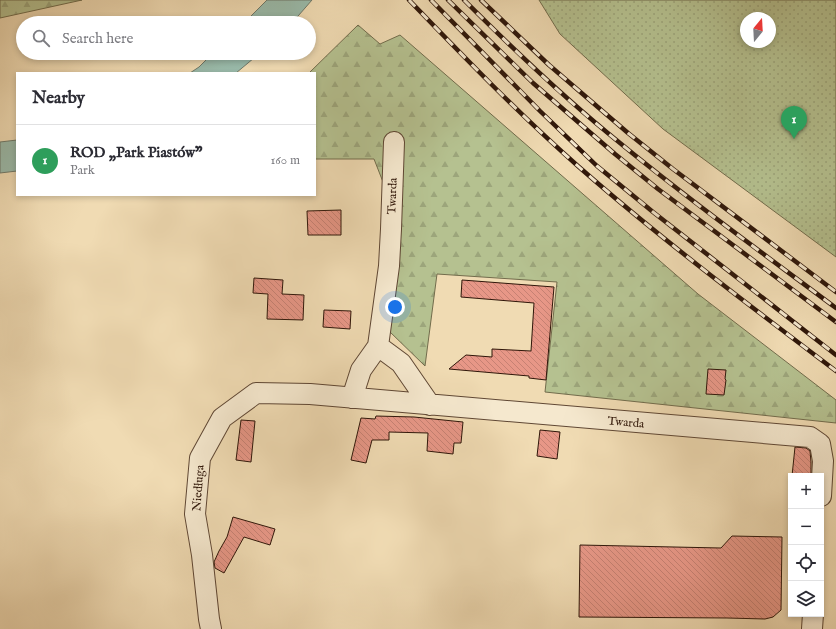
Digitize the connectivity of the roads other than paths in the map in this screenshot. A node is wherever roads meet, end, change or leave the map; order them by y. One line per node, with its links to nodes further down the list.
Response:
1 (394, 142): 2 (street, Twarda)
2 (378, 346): 4 (street, Twarda); 5 (street)
3 (256, 393): 4 (street, Twarda); 8 (street, Niedługa)
4 (352, 398): 5 (street, Twarda)
5 (430, 405): 6 (street, Twarda)
6 (823, 473)
7 (813, 617): 9 (street)
8 (211, 629)
9 (812, 629)

